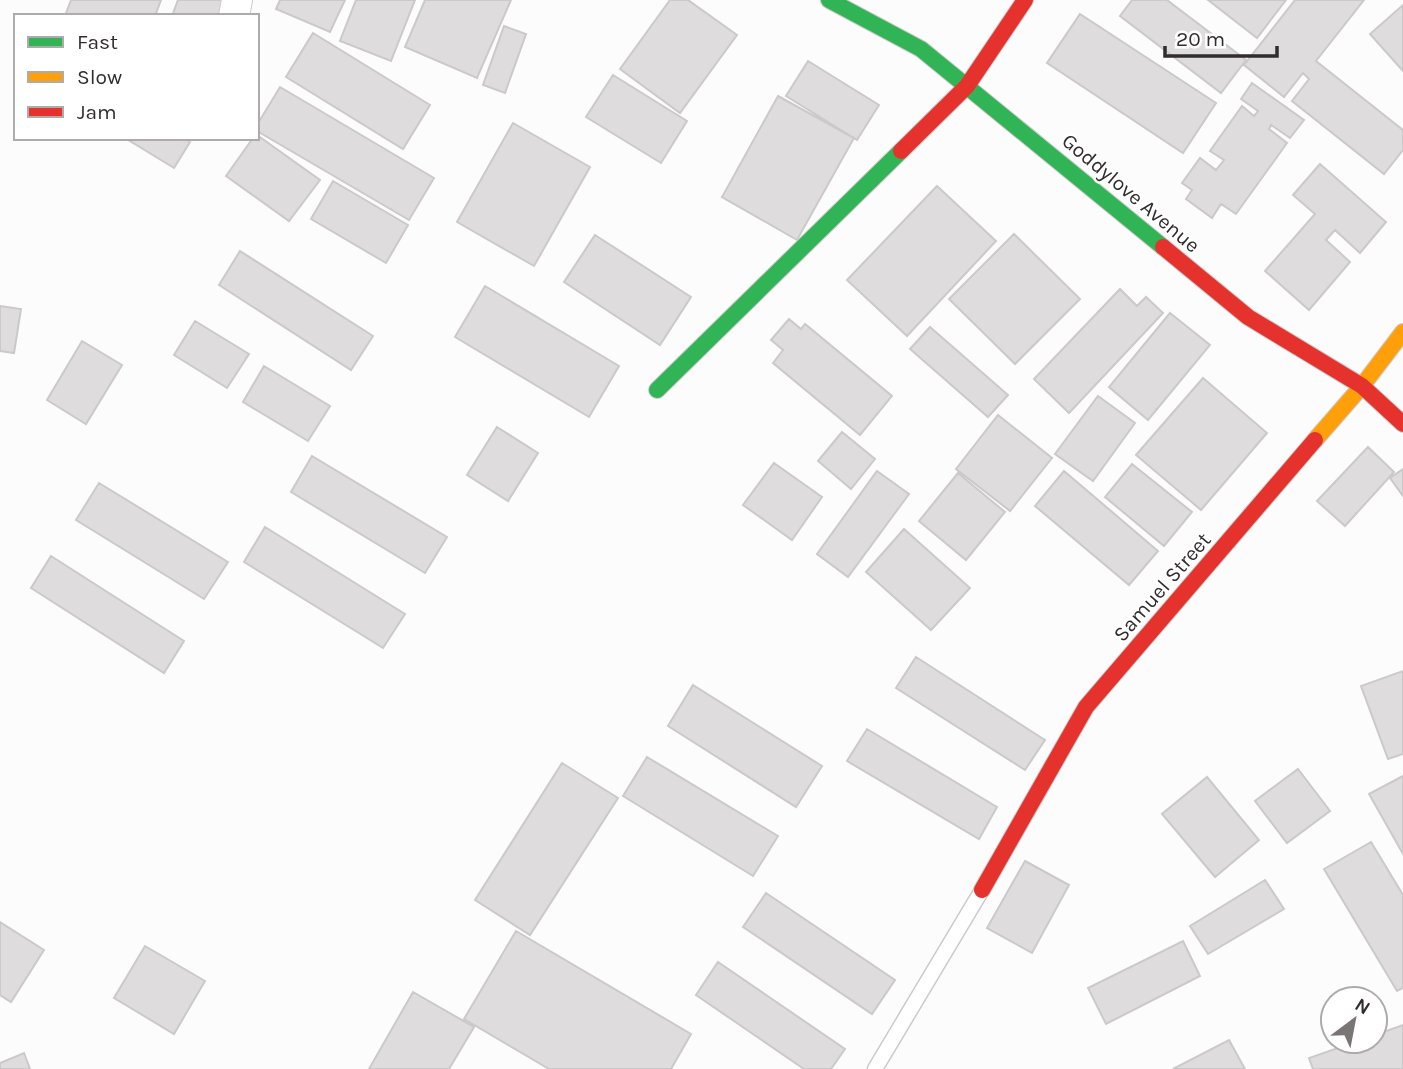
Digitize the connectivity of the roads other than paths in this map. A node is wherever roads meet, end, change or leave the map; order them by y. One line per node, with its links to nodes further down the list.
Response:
1 (828, 0): 3 (street, Goddylove Avenue)
2 (1025, 0): 3 (street)
3 (967, 86): 5 (street, Goddylove Avenue); 6 (street)
4 (1403, 332): 5 (street, Samuel Street)
5 (1362, 386): 7 (street, Goddylove Avenue); 8 (street, Samuel Street)
6 (657, 390)
7 (1403, 424)
8 (982, 890): 9 (lane)
9 (875, 1069)

